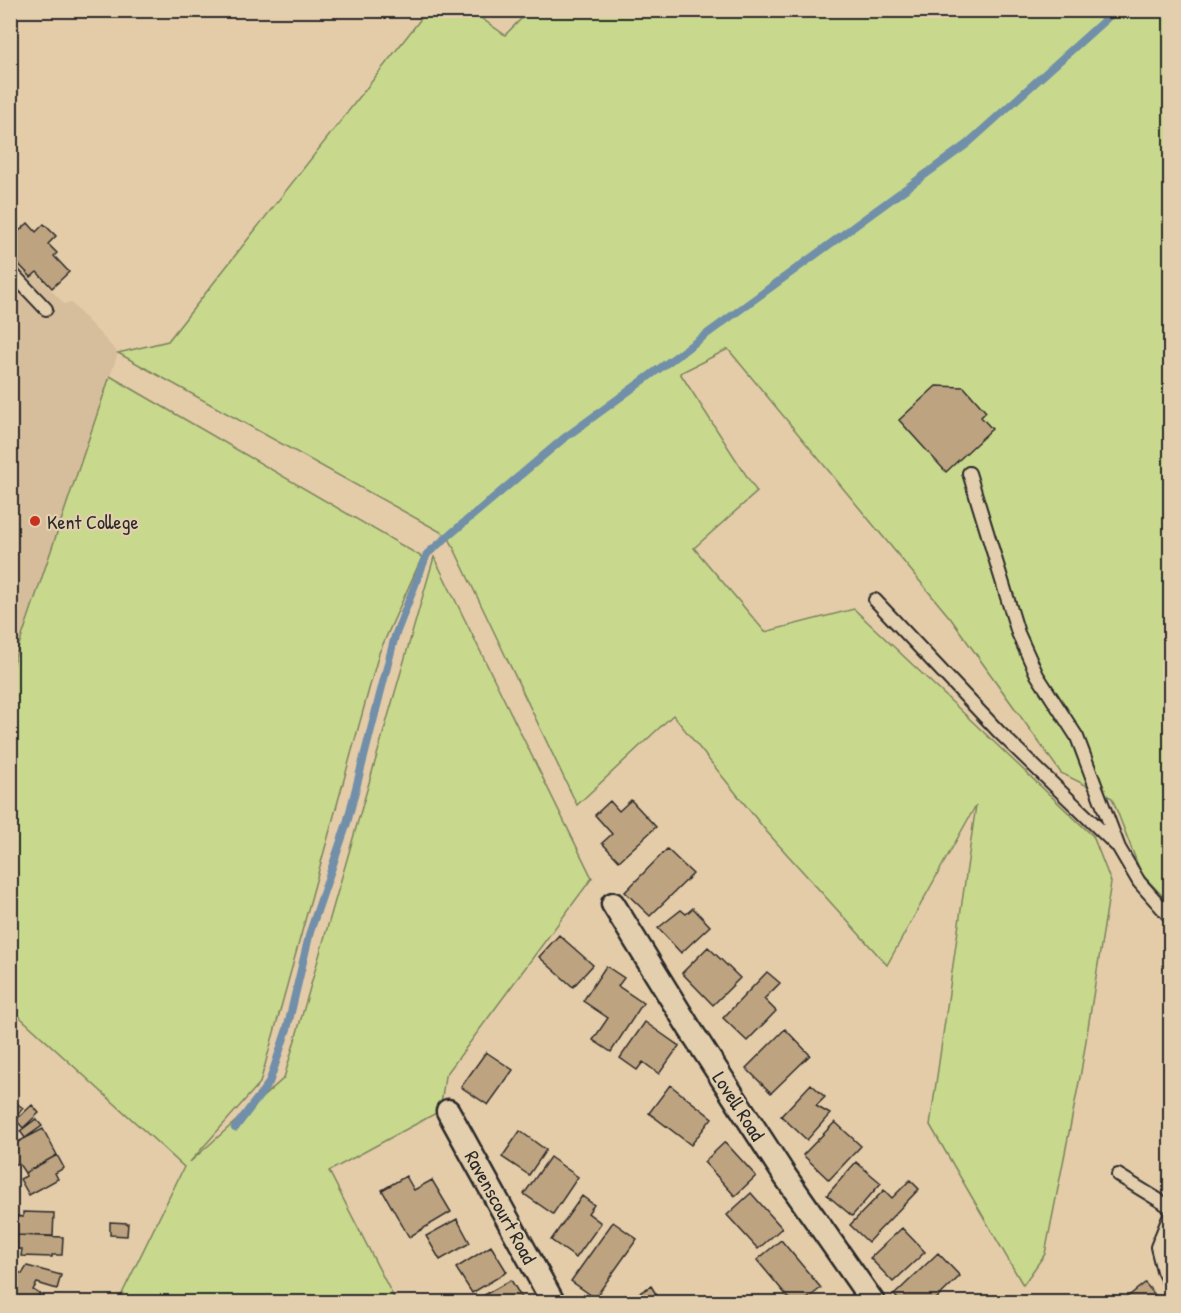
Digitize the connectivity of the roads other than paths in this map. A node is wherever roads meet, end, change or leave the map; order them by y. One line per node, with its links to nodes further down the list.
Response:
1 (10, 271): 2 (lane)
2 (46, 309)
3 (969, 473): 5 (lane)
4 (875, 600): 5 (lane)
5 (1119, 848): 7 (lane)
6 (613, 904): 14 (street, Lovell Road)
7 (1170, 917)
8 (448, 1111): 13 (street, Ravenscourt Road)
9 (1118, 1175): 10 (lane)
10 (1170, 1207)
11 (1170, 1215): 12 (lane)
12 (1170, 1284)
13 (553, 1302)
14 (873, 1302)

